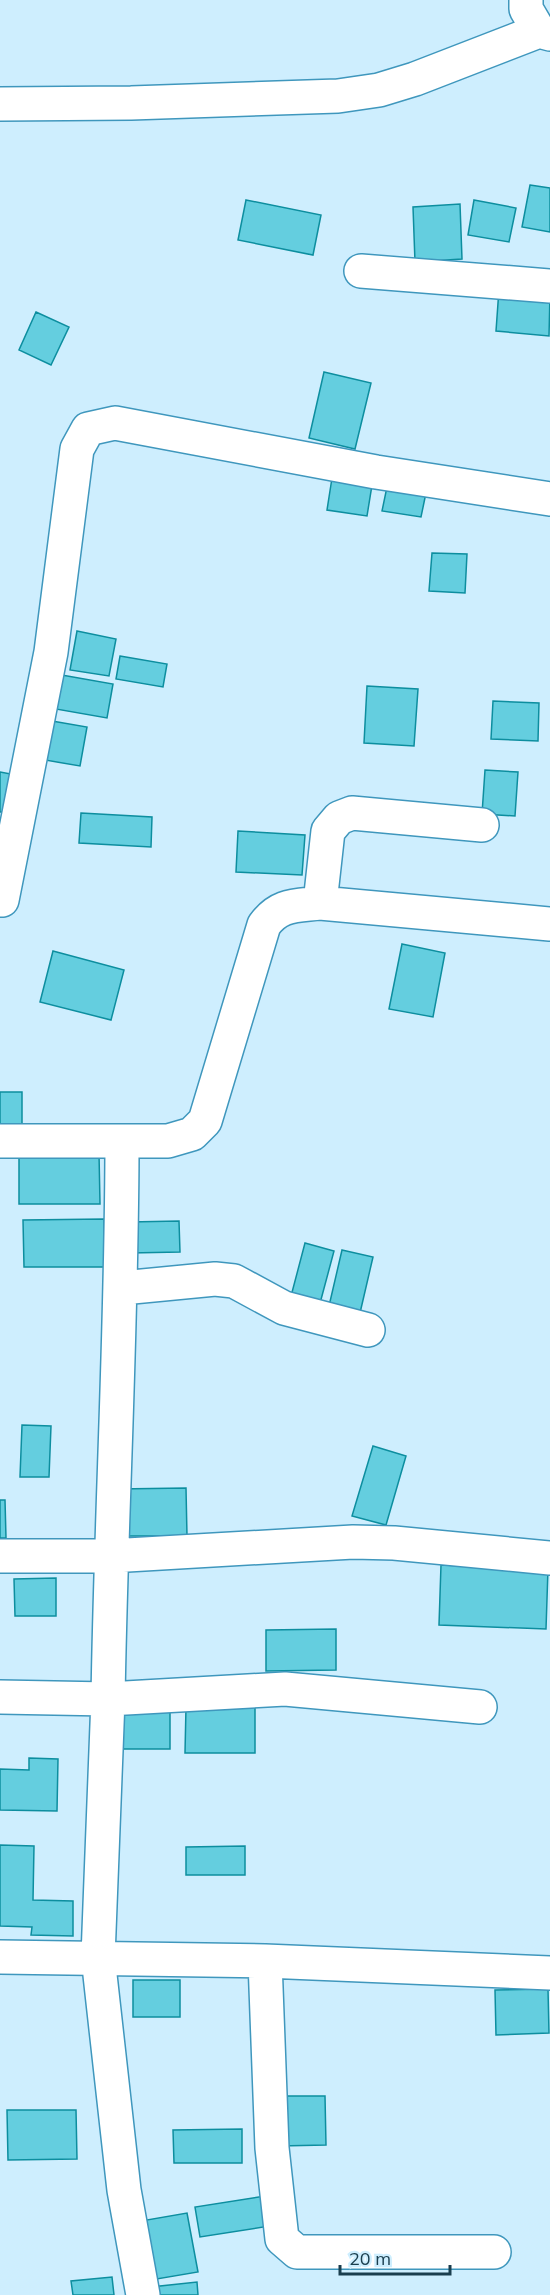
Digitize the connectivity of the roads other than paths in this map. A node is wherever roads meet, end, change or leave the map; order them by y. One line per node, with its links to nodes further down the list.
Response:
1 (526, 0): 2 (street)
2 (545, 32): 3 (street)
3 (0, 104)
4 (361, 272): 5 (street)
5 (550, 286)
6 (550, 499): 8 (street)
7 (482, 825): 9 (street)
8 (2, 900)
9 (320, 903): 10 (street); 11 (street)
10 (550, 924)
11 (122, 1140): 12 (street); 13 (street)
12 (0, 1141)
13 (122, 1288): 14 (street); 16 (street)
14 (368, 1330)
15 (0, 1556): 16 (street)
16 (110, 1556): 17 (street); 19 (street)
17 (550, 1558)
18 (0, 1697): 19 (street)
19 (108, 1699): 20 (street); 22 (street)
20 (480, 1707)
21 (0, 1957): 22 (street)
22 (98, 1957): 23 (street); 26 (street)
23 (265, 1961): 24 (street); 25 (street)
24 (550, 1972)
25 (494, 2252)
26 (143, 2295)

